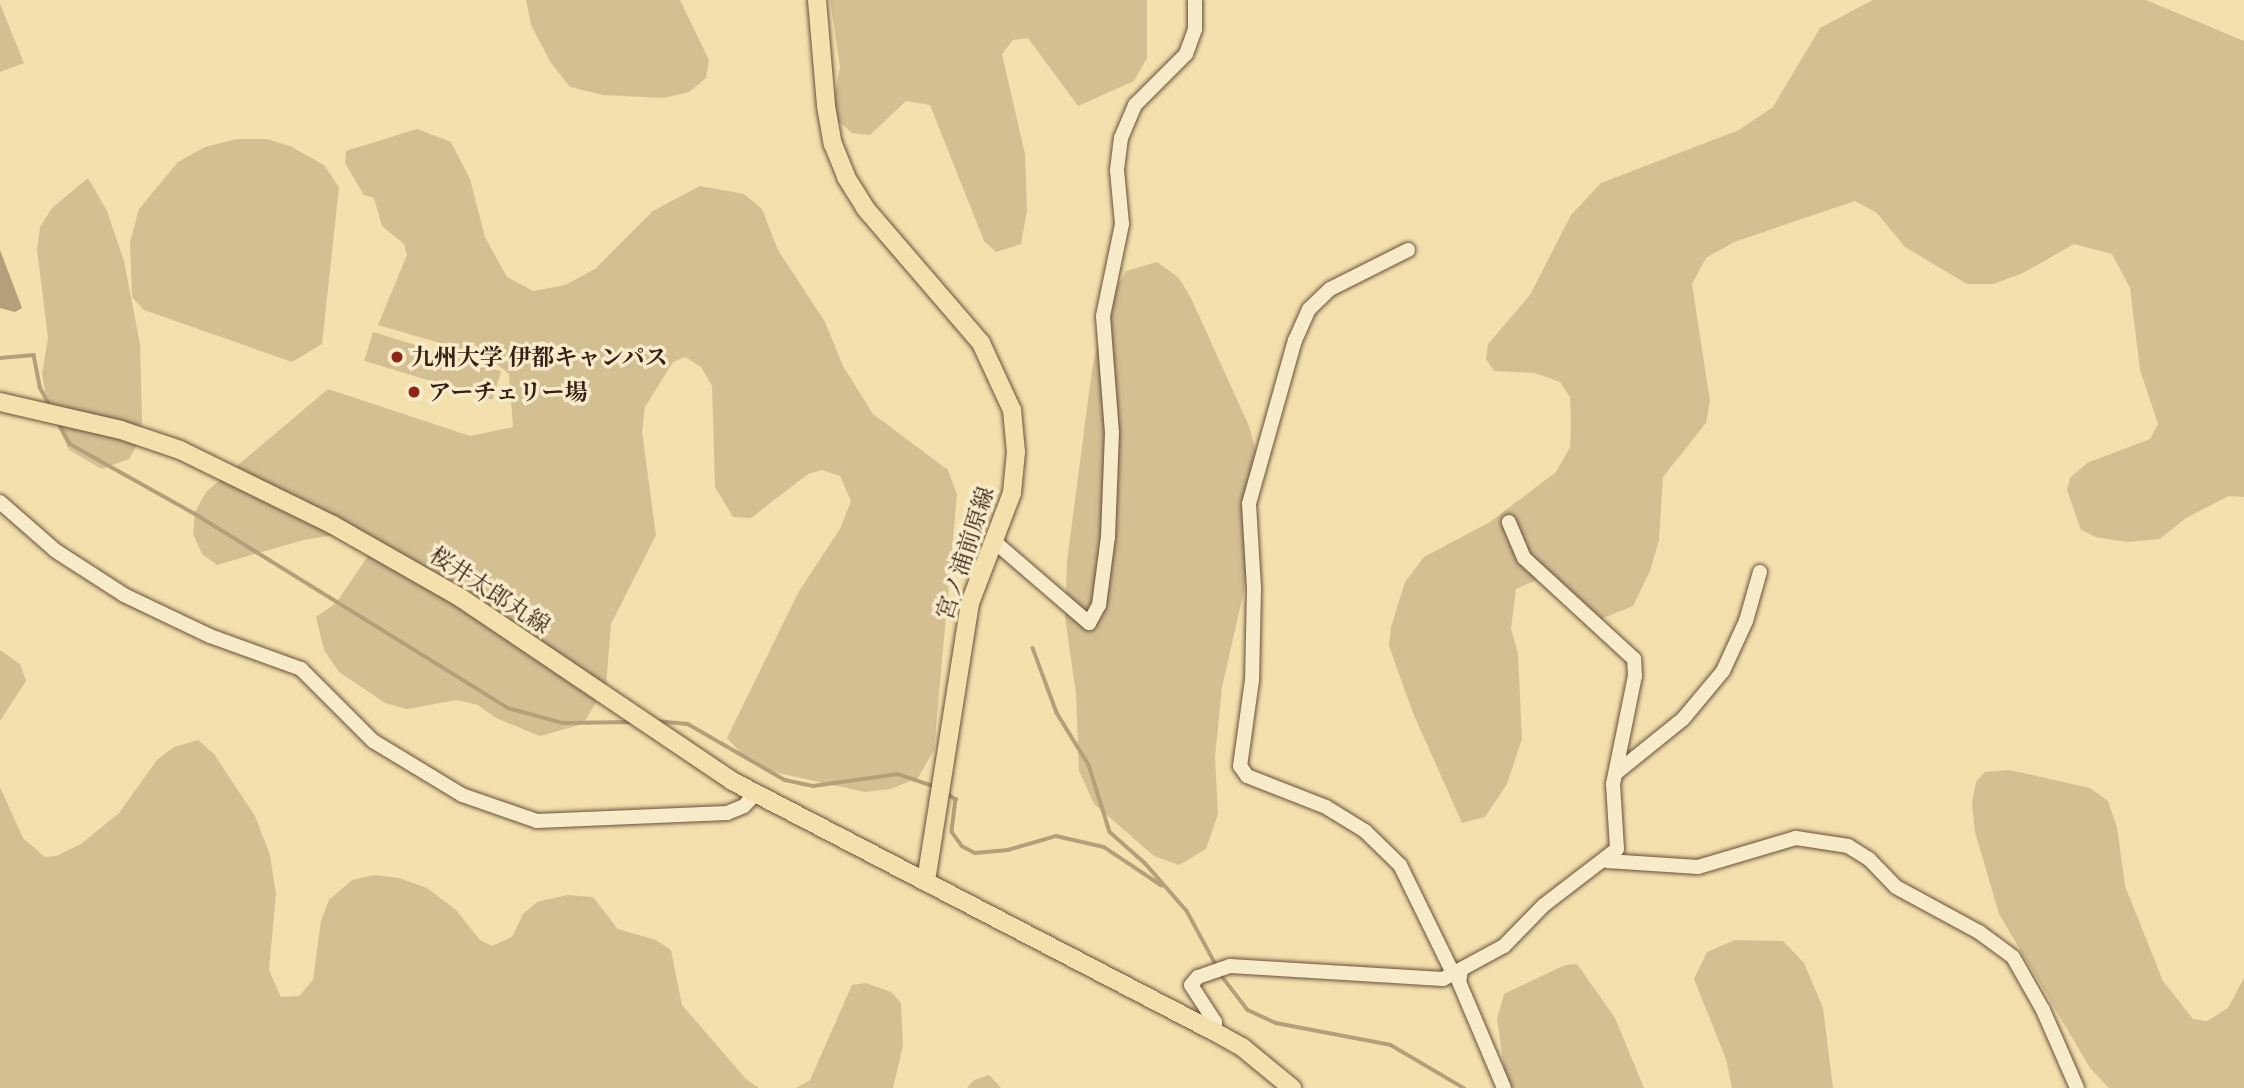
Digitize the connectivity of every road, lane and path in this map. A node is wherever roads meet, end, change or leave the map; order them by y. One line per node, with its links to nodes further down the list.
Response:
1 (817, 0): 7 (main road, 宮ノ浦前原線)
2 (1195, 0): 7 (street)
3 (1408, 250): 13 (street)
4 (0, 402): 10 (main road, 桜井太郎丸線)
5 (0, 502): 10 (street)
6 (1509, 522): 9 (street)
7 (996, 543): 12 (main road, 宮ノ浦前原線)
8 (1760, 572): 9 (street)
9 (1616, 773): 11 (street)
10 (755, 794): 12 (main road, 桜井太郎丸線)
11 (1607, 860): 13 (street); 17 (street)
12 (926, 882): 14 (main road)
13 (1456, 970): 14 (street); 16 (street)
14 (1215, 1032): 15 (main road)
15 (1292, 1088)
16 (1504, 1088)
17 (2077, 1088)

